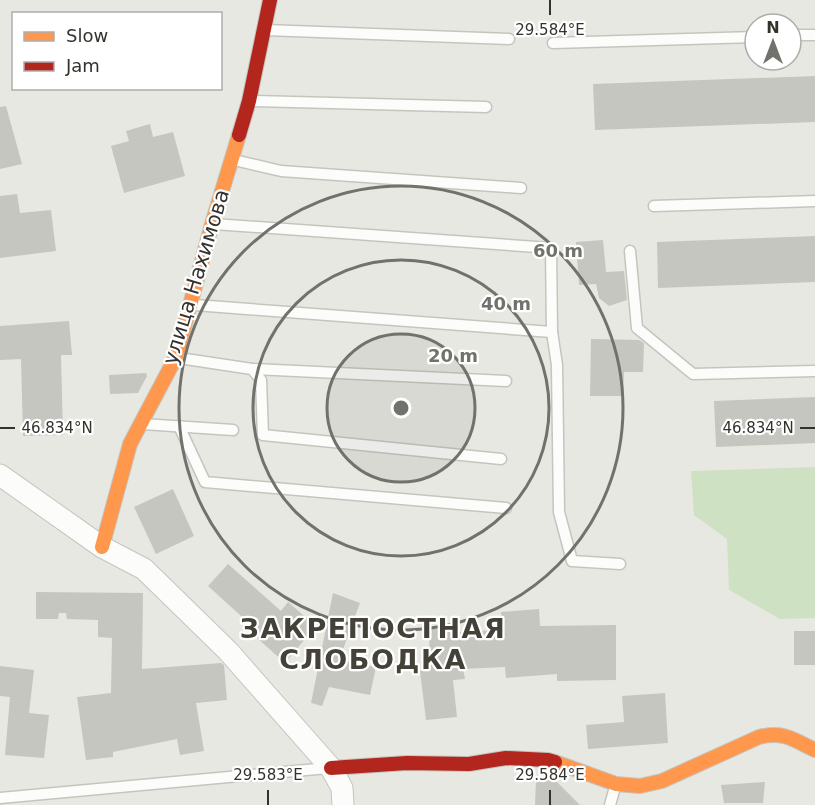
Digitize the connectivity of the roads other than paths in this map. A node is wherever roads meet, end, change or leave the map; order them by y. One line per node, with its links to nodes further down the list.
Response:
1 (270, 0): 2 (street, улица Нахимова)
2 (264, 30): 4 (lane); 6 (street, улица Нахимова)
3 (743, 37): 5 (lane)
4 (509, 39)
5 (554, 43)
6 (249, 101): 7 (lane); 8 (street, улица Нахимова)
7 (486, 107)
8 (231, 159): 9 (lane); 12 (street, улица Нахимова)
9 (521, 188)
10 (815, 201): 11 (lane)
11 (654, 206)
12 (212, 224): 14 (street, улица Нахимова); 15 (lane)
13 (630, 251): 18 (lane)
14 (191, 305): 15 (lane); 16 (street, улица Нахимова)
15 (552, 332): 27 (lane)
16 (176, 357): 17 (lane); 20 (street, улица Нахимова)
17 (252, 369): 19 (lane); 23 (lane)
18 (815, 370)
19 (506, 381)
20 (140, 424): 21 (lane); 26 (street, улица Нахимова)
21 (179, 426): 22 (lane); 25 (lane)
22 (233, 430)
23 (501, 459)
24 (0, 475): 26 (street)
25 (506, 508)
26 (102, 547): 29 (street)
27 (620, 564)
28 (815, 750): 30 (street)
29 (331, 768): 30 (street); 31 (lane); 32 (street)
30 (616, 784): 33 (lane)
31 (0, 798)
32 (342, 805)
33 (610, 805)

